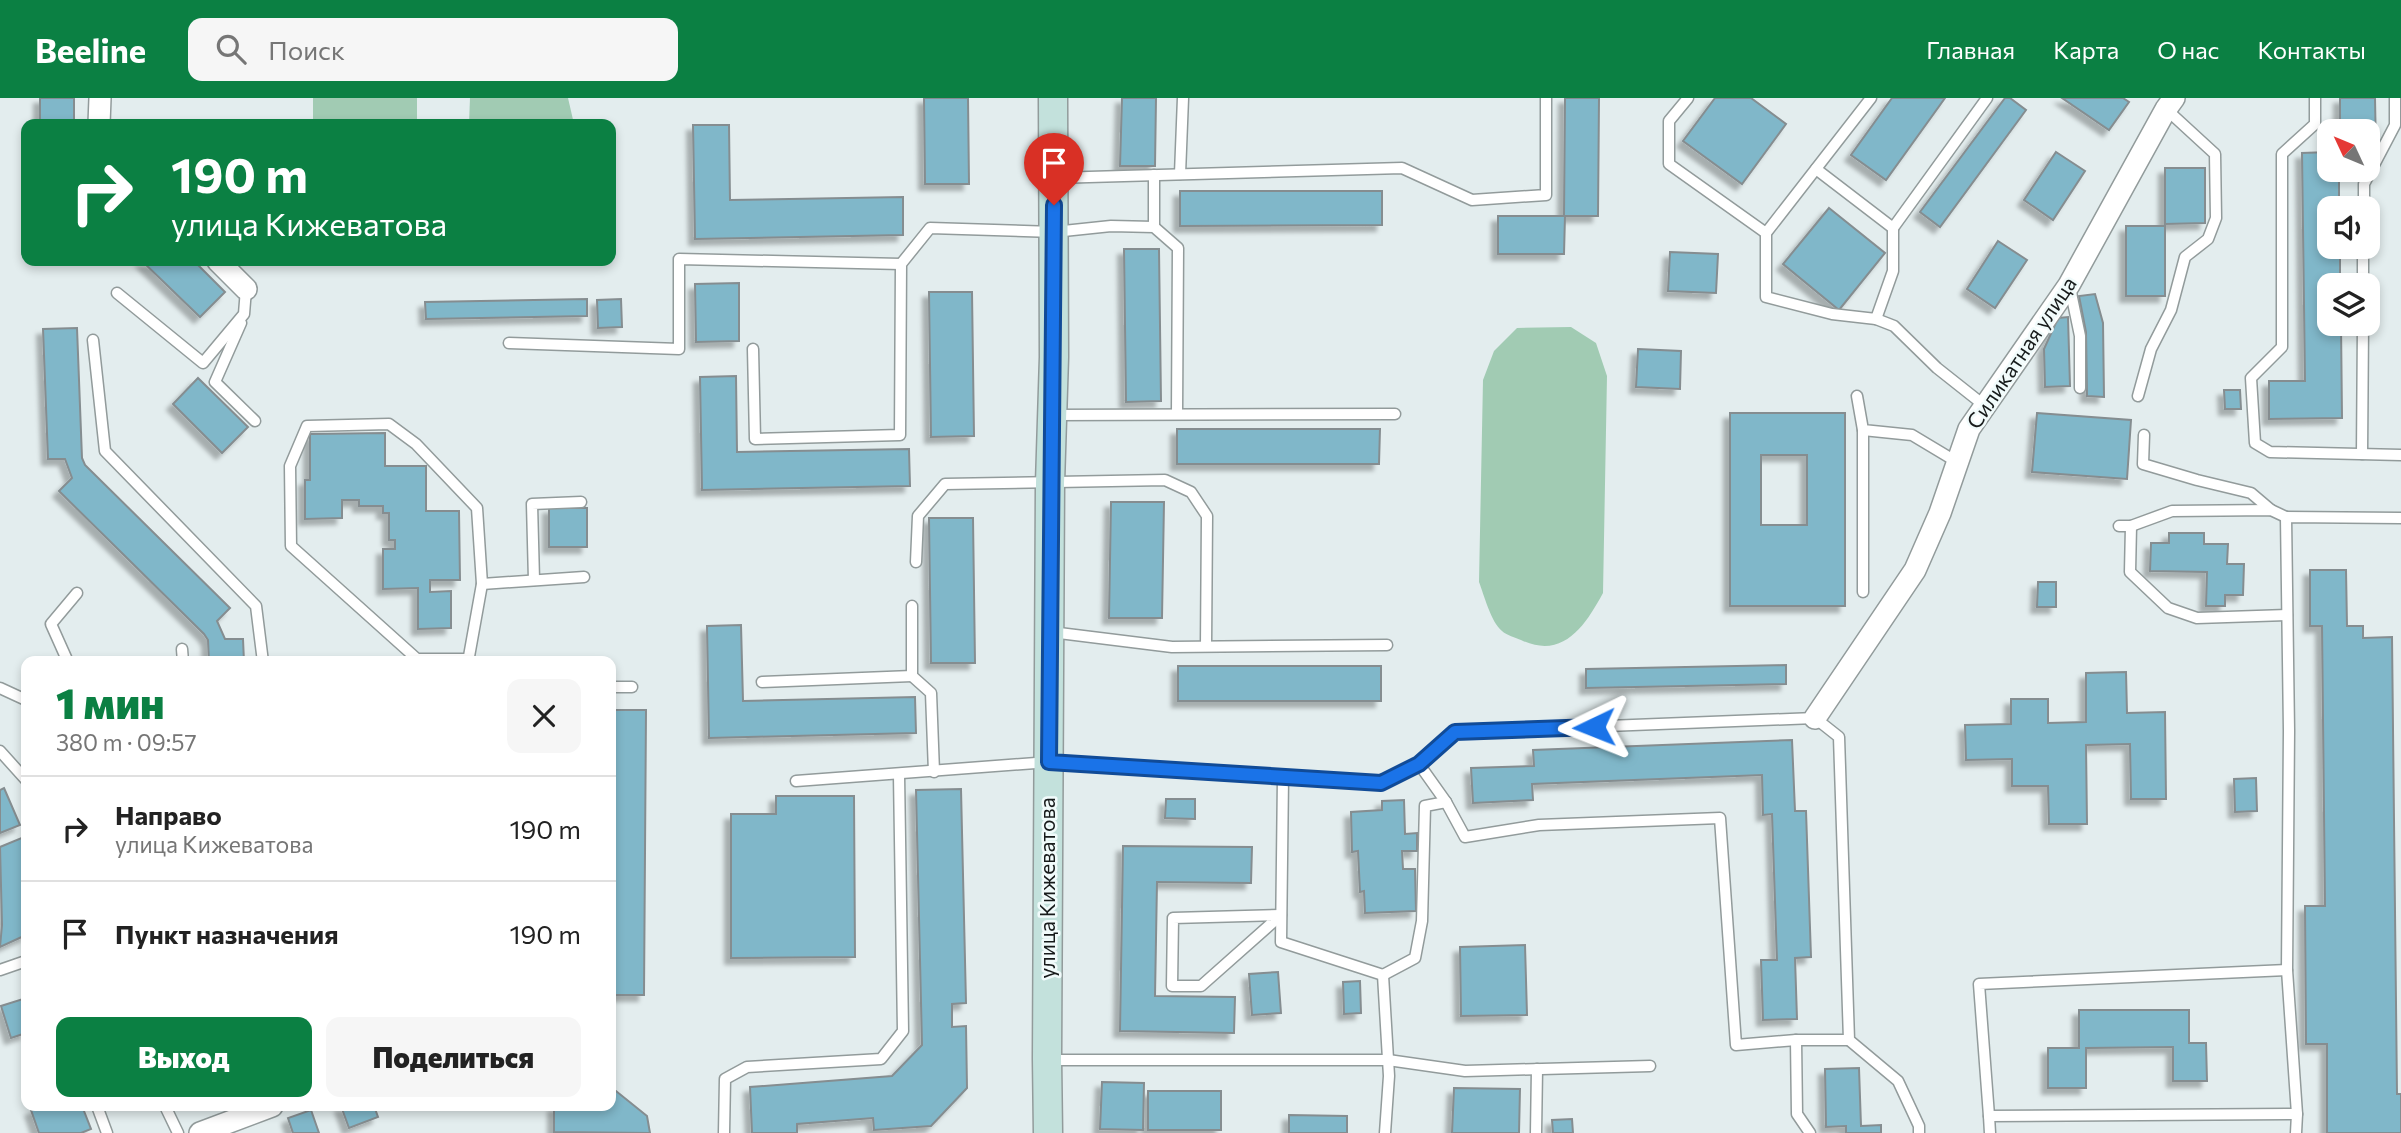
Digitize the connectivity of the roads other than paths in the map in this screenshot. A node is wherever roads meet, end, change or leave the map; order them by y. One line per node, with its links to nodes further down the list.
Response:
1 (100, 98): 11 (street)
2 (1053, 98): 15 (main road, улица Кижеватова)
3 (1183, 98): 13 (lane)
4 (1546, 98): 13 (lane)
5 (1688, 98): 20 (lane)
6 (1871, 98): 12 (lane)
7 (1987, 98): 18 (lane)
8 (2315, 98): 42 (lane)
9 (2395, 98): 16 (lane)
10 (2163, 102): 23 (street, Силикатная улица); 34 (lane)
11 (99, 119)
12 (1816, 169): 18 (lane); 20 (lane)
13 (1180, 174): 14 (lane)
14 (1154, 175): 15 (lane); 17 (lane)
15 (1054, 178): 19 (main road, улица Кижеватова)
16 (2364, 196)
17 (1154, 227): 19 (lane); 36 (lane)
18 (1893, 228): 27 (lane)
19 (1054, 232): 21 (lane); 38 (main road, улица Кижеватова)
20 (1766, 233): 27 (lane)
21 (901, 264): 30 (lane); 31 (lane)
22 (223, 266): 24 (street)
23 (2069, 285): 32 (lane); 35 (street, Силикатная улица)
24 (246, 289): 26 (lane)
25 (117, 293): 26 (lane)
26 (244, 314): 39 (lane)
27 (1876, 319): 35 (lane)
28 (2363, 336): 42 (lane)
29 (93, 340): 64 (lane)
30 (509, 343)
31 (753, 349)
32 (2080, 388)
33 (1857, 396): 40 (lane)
34 (2138, 396)
35 (1985, 406): 44 (street, Силикатная улица)
36 (1177, 414): 37 (lane); 38 (lane)
37 (1395, 414)
38 (1053, 415): 45 (main road, улица Кижеватова)
39 (255, 421)
40 (1863, 430): 44 (lane); 54 (lane)
41 (2144, 435): 47 (lane)
42 (2362, 454): 43 (lane)
43 (2401, 455)
44 (1957, 462): 73 (street, Силикатная улица)
45 (1050, 483): 50 (lane); 58 (main road, улица Кижеватова); 60 (lane)
46 (582, 502): 52 (lane)
47 (2271, 510): 48 (lane); 57 (lane)
48 (2286, 517): 49 (lane); 57 (lane)
49 (2401, 518)
50 (916, 562)
51 (584, 577): 52 (lane)
52 (534, 580): 53 (lane)
53 (482, 584): 65 (lane); 66 (lane)
54 (1863, 592)
55 (77, 593): 62 (lane)
56 (912, 606): 67 (lane)
57 (2287, 615): 86 (lane)
58 (1051, 632): 60 (lane); 75 (main road, улица Кижеватова)
59 (1387, 645): 60 (lane)
60 (1206, 646)
61 (182, 649): 63 (lane)
62 (65, 656)
63 (183, 656)
64 (262, 656)
65 (414, 656)
66 (470, 656)
67 (912, 676): 68 (lane); 77 (lane)
68 (762, 682)
69 (616, 687): 70 (lane)
70 (632, 687)
71 (0, 688): 72 (lane)
72 (21, 698)
73 (1815, 718): 76 (lane); 89 (lane)
74 (0, 751): 78 (lane)
75 (1049, 762): 77 (lane); 80 (lane); 90 (main road, улица Кижеватова)
76 (1419, 764): 80 (lane); 82 (lane)
77 (934, 772): 79 (lane)
78 (21, 774)
79 (898, 775): 81 (lane); 102 (lane)
80 (1283, 777): 83 (lane)
81 (796, 781)
82 (1446, 802): 87 (lane); 88 (lane)
83 (1281, 915): 83 (lane); 87 (lane)
84 (21, 963): 85 (lane)
85 (0, 970)
86 (2287, 970): 97 (lane); 98 (lane)
87 (1383, 975): 91 (lane)
88 (1796, 1040): 89 (lane); 106 (lane)
89 (1849, 1040): 107 (lane)
90 (1046, 1059): 91 (lane); 103 (main road, улица Кижеватова)
91 (1388, 1060): 93 (lane); 104 (lane)
92 (1650, 1066): 93 (lane)
93 (1537, 1069): 105 (lane)
94 (99, 1111): 99 (lane)
95 (167, 1111): 100 (lane)
96 (259, 1111): 101 (street)
97 (2297, 1114): 98 (lane); 109 (lane)
98 (1989, 1116): 108 (lane)
99 (107, 1133)
100 (178, 1133)
101 (200, 1133)
102 (724, 1133)
103 (1048, 1133)
104 (1385, 1133)
105 (1536, 1133)
106 (1810, 1133)
107 (1919, 1133)
108 (1990, 1133)
109 (2296, 1133)

